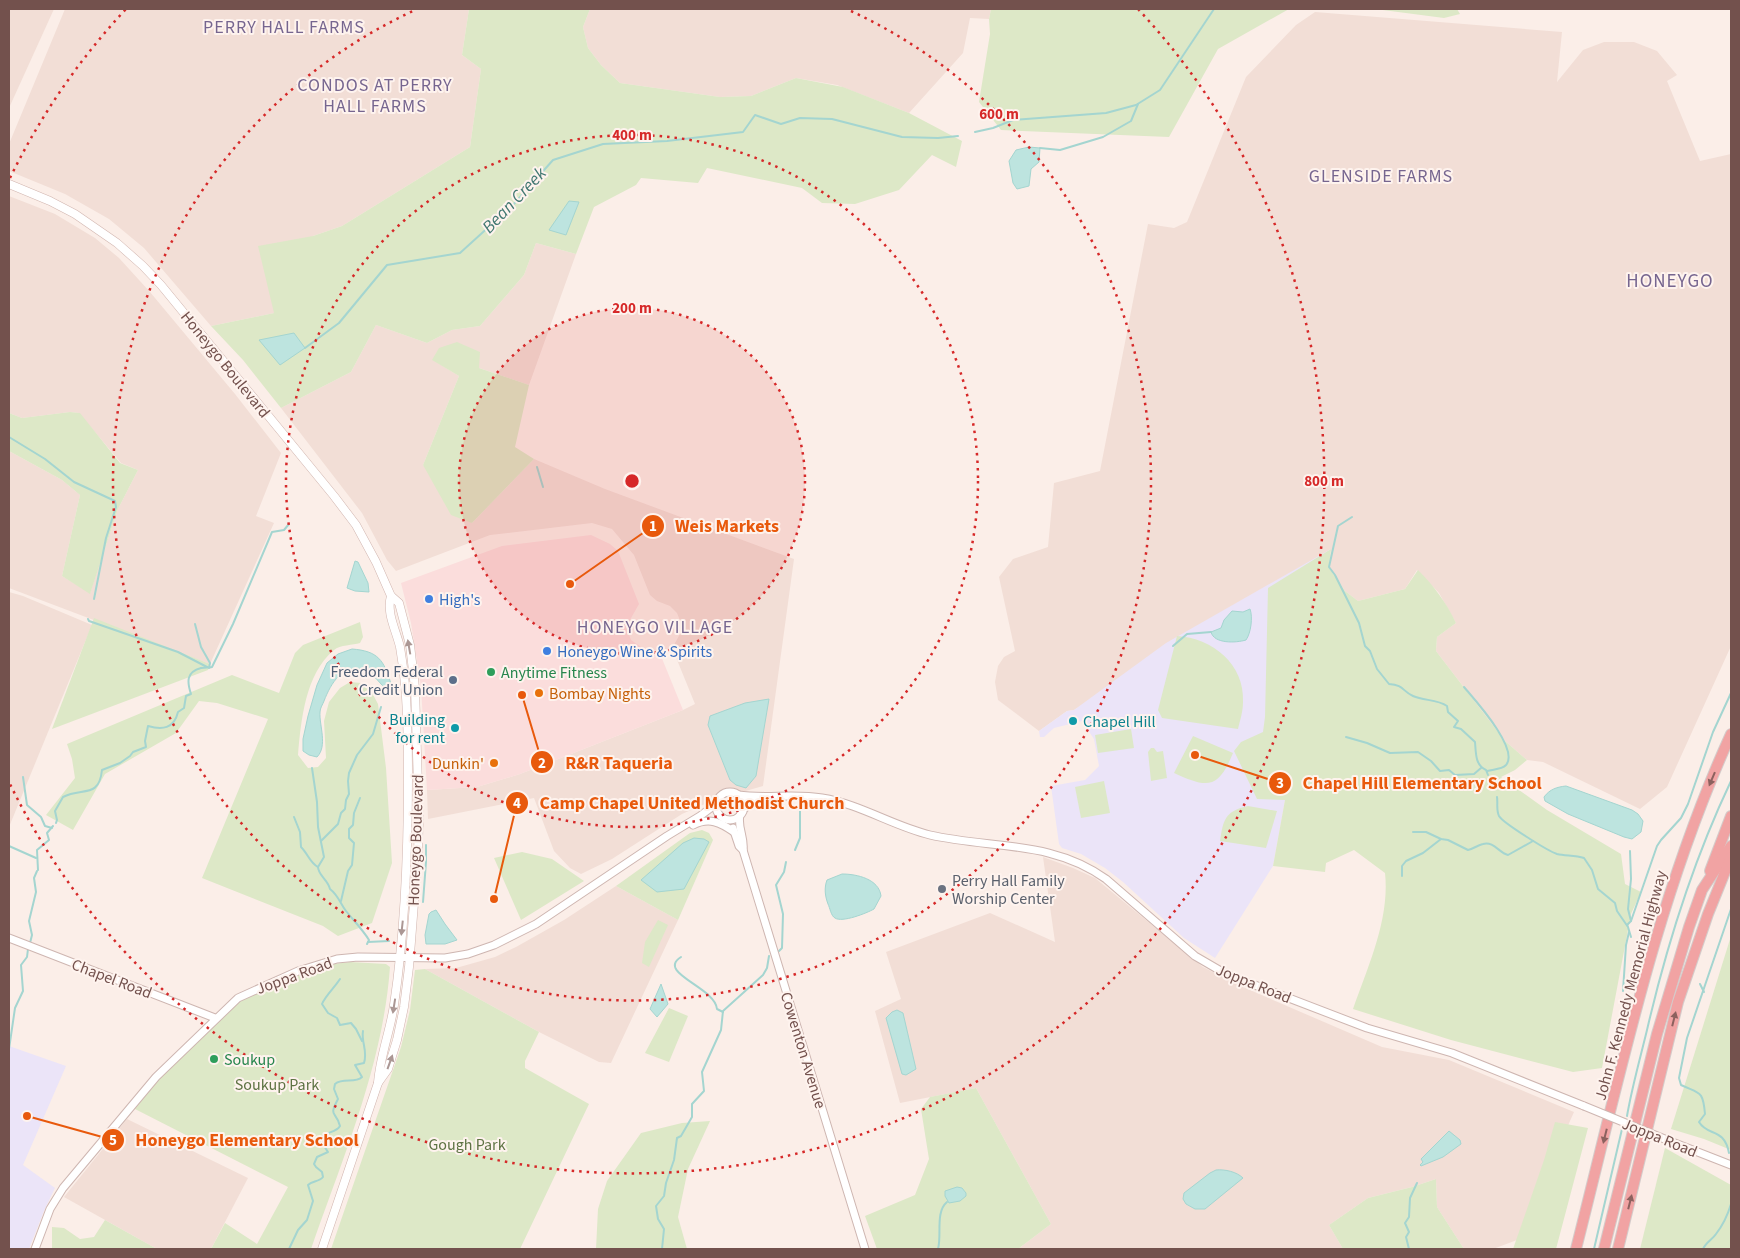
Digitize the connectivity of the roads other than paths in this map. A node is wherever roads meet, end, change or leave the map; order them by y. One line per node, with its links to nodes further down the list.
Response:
1 (9, 184): 2 (main road, Honeygo Boulevard)
2 (390, 596): 19 (main road, Honeygo Boulevard, one-way to 19); 20 (main road, Honeygo Boulevard, one-way to 2)
3 (1731, 734): 27 (highway, John F. Kennedy Memorial Highway, one-way to 27)
4 (738, 795): 5 (street, Joppa Road); 6 (street, Joppa Road); 7 (street)
5 (762, 798): 7 (street, Joppa Road); 23 (street, Joppa Road, bridge)
6 (716, 804): 8 (street); 9 (street, Joppa Road)
7 (741, 812): 11 (street, Joppa Road); 15 (street, Cowenton Avenue)
8 (719, 815): 9 (street, Joppa Road); 11 (street, Joppa Road)
9 (700, 816): 12 (street, Joppa Road)
10 (1731, 816): 17 (highway)
11 (727, 819): 13 (street, Cowenton Avenue)
12 (676, 831): 13 (street); 20 (street, Joppa Road)
13 (734, 832): 15 (street, Cowenton Avenue)
14 (1731, 846): 17 (highway)
15 (743, 850): 26 (street, Cowenton Avenue)
16 (1731, 857): 29 (highway, one-way to 16)
17 (1702, 890): 28 (highway)
18 (9, 938): 21 (street, Chapel Road)
19 (399, 958): 20 (street, Joppa Road); 21 (street, Joppa Road); 22 (main road, Honeygo Boulevard, one-way to 22)
20 (410, 958): 22 (main road, Honeygo Boulevard, one-way to 20)
21 (215, 1018): 24 (street, Joppa Road)
22 (378, 1083): 25 (main road, Honeygo Boulevard)
23 (1731, 1165)
24 (34, 1249)
25 (322, 1249)
26 (864, 1249)
27 (1576, 1249)
28 (1604, 1249)
29 (1618, 1249)

